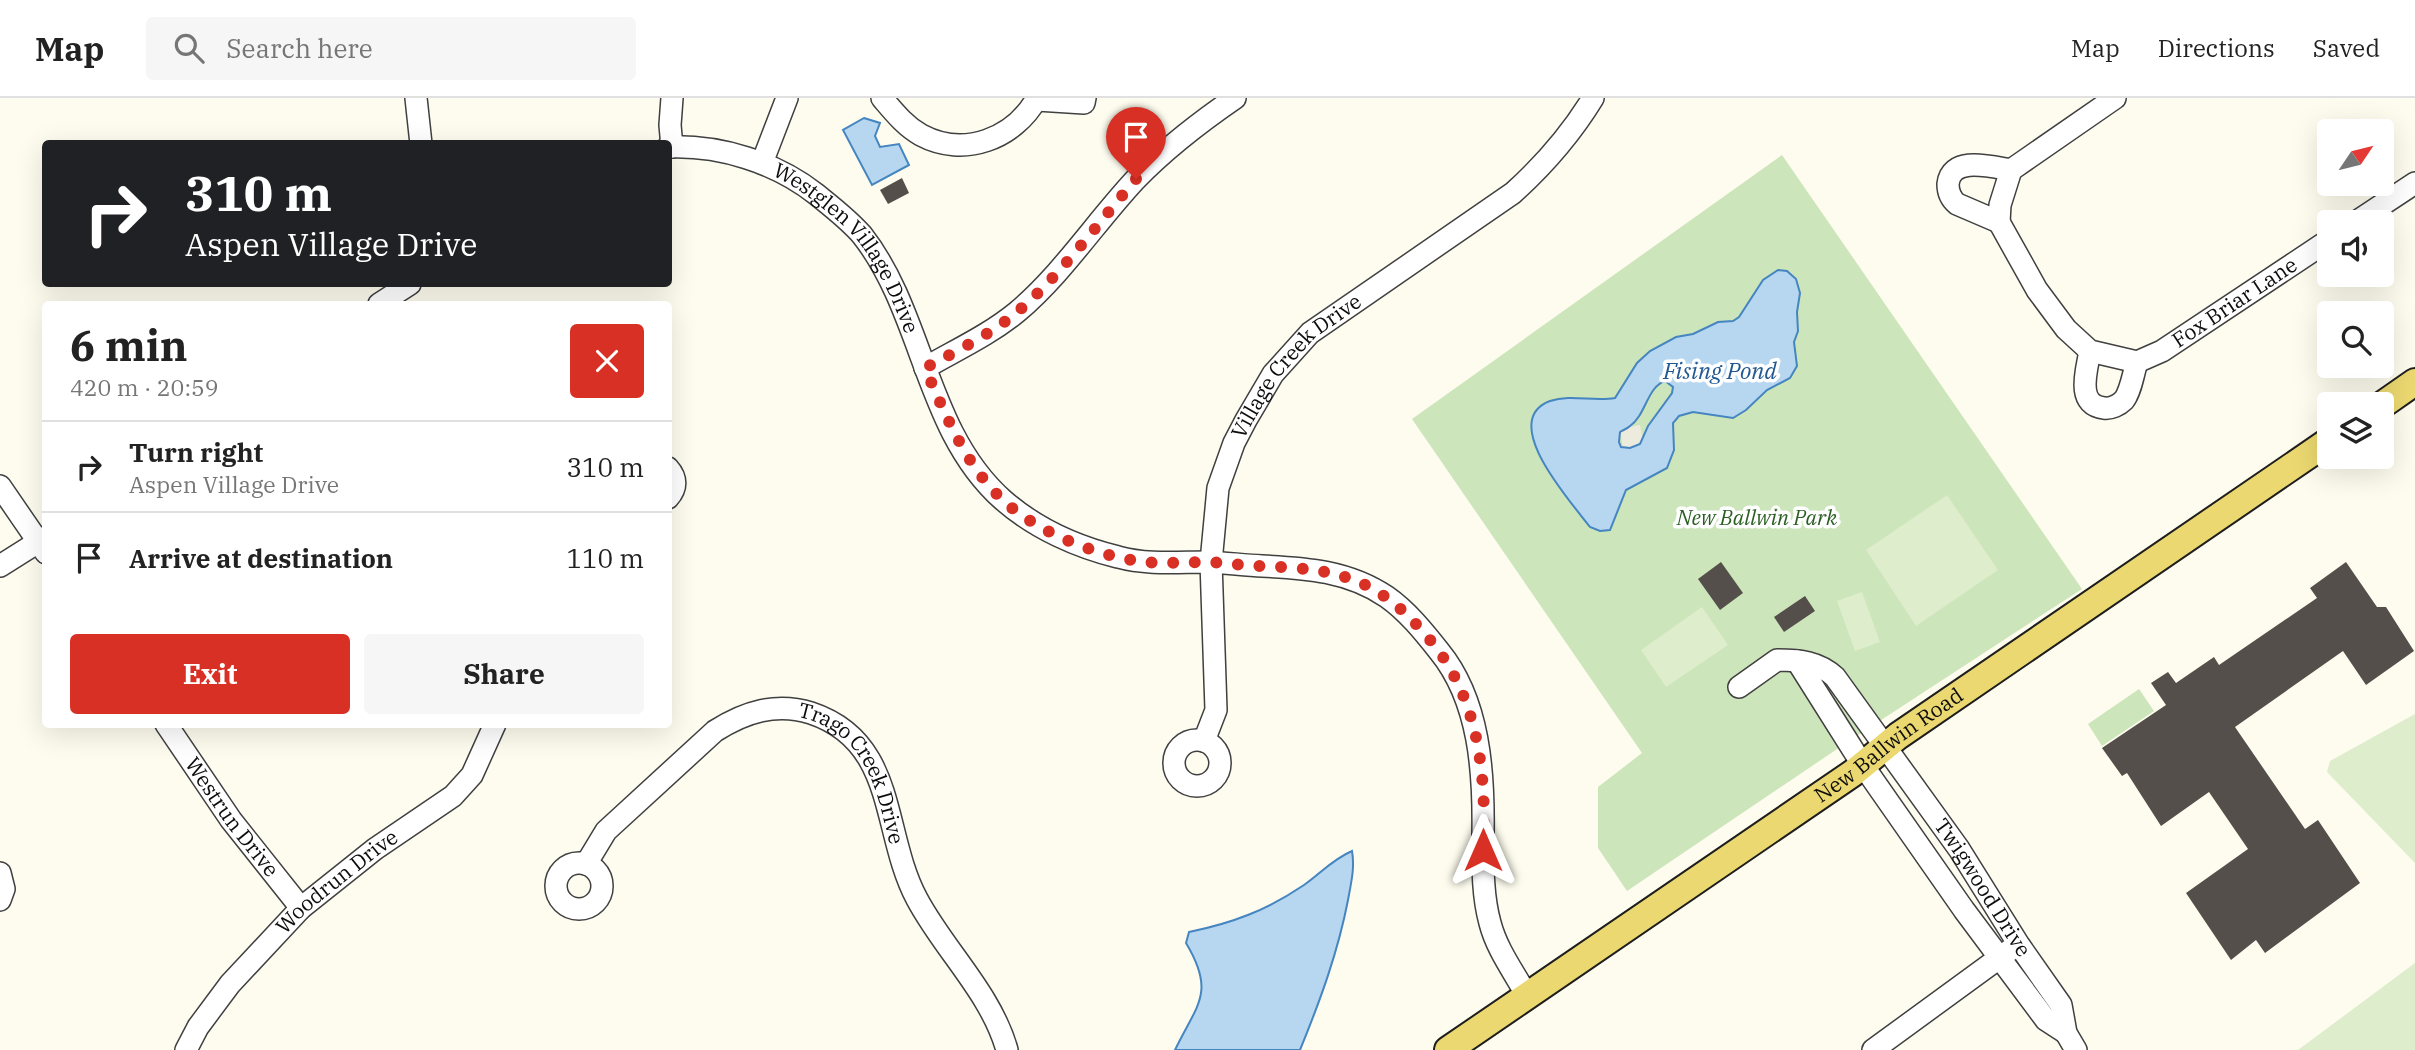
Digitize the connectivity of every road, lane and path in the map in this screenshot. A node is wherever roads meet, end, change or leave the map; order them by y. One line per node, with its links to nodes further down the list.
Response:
1 (416, 98): 10 (street)
2 (672, 98): 11 (street)
3 (787, 98): 13 (street)
4 (882, 98): 9 (street)
5 (1085, 98): 9 (street)
6 (1235, 98): 23 (street)
7 (1593, 98): 30 (street, Village Creek Drive)
8 (2115, 98): 14 (street)
9 (1037, 99)
10 (421, 140)
11 (671, 140)
12 (672, 147): 13 (street, Westglen Village Drive)
13 (762, 163): 23 (street, Westglen Village Drive)
14 (2011, 170): 17 (street); 17 (street)
15 (2415, 183): 16 (street)
16 (2374, 210)
17 (1999, 222): 21 (street)
18 (2317, 248): 22 (street, Fox Briar Lane)
19 (405, 287): 20 (street)
20 (384, 301)
21 (2090, 351): 22 (street); 22 (street)
22 (2137, 362)
23 (925, 368): 30 (street, Westglen Village Drive)
24 (2415, 382): 25 (main road)
25 (2394, 397)
26 (2317, 450): 37 (main road, New Ballwin Road)
27 (0, 486): 28 (street)
28 (42, 543)
29 (42, 545): 31 (street)
30 (1211, 562): 36 (street, Village Creek Drive); 45 (street, Westglen Village Drive)
31 (0, 566)
32 (1797, 661): 33 (street); 37 (street); 38 (street)
33 (1740, 688)
34 (169, 728): 42 (street, Westrun Drive)
35 (493, 728): 42 (street, Woodrun Drive)
36 (1204, 741)
37 (1887, 747): 38 (main road, New Ballwin Road); 43 (street, Twigwood Drive)
38 (1862, 764): 44 (street, Twigwood Drive); 45 (main road, New Ballwin Road)
39 (586, 864): 48 (street, Trago Creek Drive)
40 (0, 873): 41 (street)
41 (0, 900)
42 (301, 908): 47 (street, Woodrun Drive)
43 (2019, 944): 44 (street); 46 (street, Twigwood Drive)
44 (1999, 958): 46 (street, Twigwood Drive); 50 (street)
45 (1527, 996): 49 (main road, New Ballwin Road)
46 (2071, 1042)
47 (186, 1050)
48 (1007, 1050)
49 (1448, 1050)
50 (1873, 1050)

